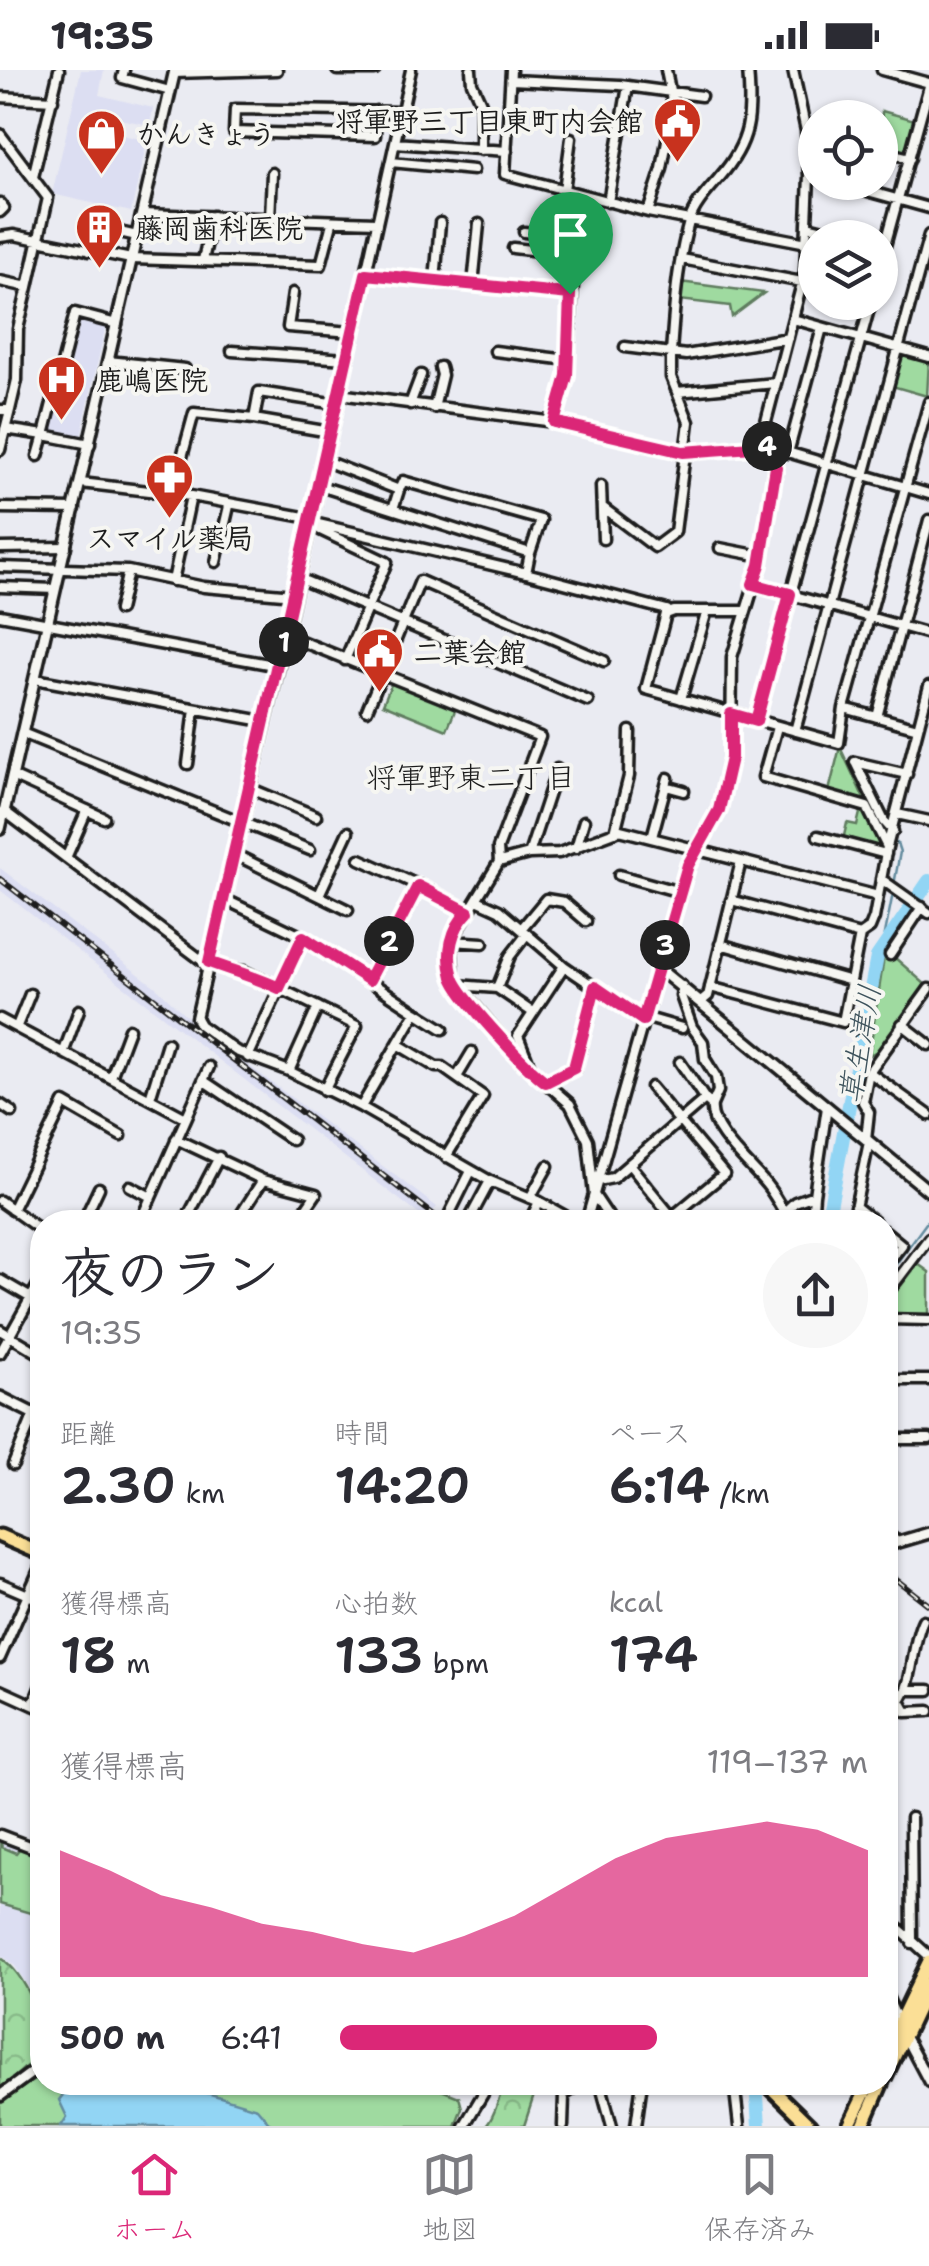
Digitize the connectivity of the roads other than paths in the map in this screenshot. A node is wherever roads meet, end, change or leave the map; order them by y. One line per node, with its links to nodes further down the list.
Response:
1 (59, 70): 21 (street)
2 (124, 70): 17 (street)
3 (277, 70): 13 (street)
4 (337, 70): 5 (street)
5 (375, 70)
6 (411, 70): 24 (street)
7 (471, 70): 29 (street)
8 (620, 70): 16 (street)
9 (666, 70): 18 (street)
10 (748, 70): 48 (street)
11 (793, 70): 22 (street)
12 (882, 70): 15 (street)
13 (174, 72): 17 (street)
14 (511, 75): 16 (street); 30 (street)
15 (929, 84): 25 (street)
16 (624, 85): 18 (street); 41 (street)
17 (170, 91): 45 (street)
18 (668, 94): 20 (street); 44 (street)
19 (0, 96): 21 (street)
20 (701, 96)
21 (53, 100): 36 (street)
22 (801, 100)
23 (376, 111): 23 (street); 24 (street)
24 (402, 112): 28 (street)
25 (924, 121): 32 (street)
26 (0, 134): 36 (street)
27 (570, 138): 37 (street)
28 (396, 143): 29 (street); 33 (street)
29 (481, 150): 30 (street)
30 (507, 150): 37 (street)
31 (898, 155): 32 (street)
32 (910, 158): 39 (street)
33 (390, 162): 34 (street); 50 (street)
34 (473, 170)
35 (272, 173): 47 (street)
36 (33, 176): 58 (street)
37 (564, 190): 38 (street)
38 (579, 194): 41 (street); 57 (street)
39 (898, 200): 42 (street); 49 (street)
40 (0, 202): 43 (street)
41 (608, 202): 44 (street)
42 (929, 208)
43 (0, 212)
44 (648, 212): 48 (street)
45 (142, 214): 46 (street); 55 (street)
46 (213, 216): 47 (street); 66 (street)
47 (270, 219): 51 (street)
48 (689, 220): 59 (street); 65 (street)
49 (891, 220)
50 (376, 222): 51 (street); 67 (street)
51 (332, 223): 66 (street)
52 (440, 223): 70 (street)
53 (479, 224): 71 (street)
54 (929, 235): 84 (street)
55 (137, 236): 62 (street); 64 (street)
56 (0, 237): 58 (street)
57 (576, 237): 61 (street); 63 (street)
58 (39, 240): 62 (street); 72 (street)
59 (798, 241)
60 (514, 248): 61 (street)
61 (531, 250): 63 (street)
62 (89, 252): 64 (street)
63 (574, 254): 74 (street)
64 (131, 259): 66 (street); 78 (street)
65 (682, 259): 68 (street); 87 (street)
66 (202, 260)
67 (366, 274): 70 (street); 80 (street)
68 (798, 275)
69 (0, 280): 72 (street)
70 (435, 281): 71 (street)
71 (473, 285): 74 (street)
72 (28, 286): 101 (street)
73 (292, 293): 80 (street)
74 (570, 294): 90 (street)
75 (798, 305): 76 (street)
76 (793, 319): 79 (street); 81 (street)
77 (866, 320): 82 (street)
78 (117, 324): 91 (street); 106 (street)
79 (822, 328): 82 (street); 111 (street)
80 (352, 332): 89 (street)
81 (788, 338): 87 (street); 95 (street)
82 (861, 338): 84 (street); 114 (street)
83 (624, 346): 87 (street)
84 (898, 348): 88 (street); 115 (street)
85 (232, 351): 89 (street)
86 (495, 351): 90 (street)
87 (672, 352): 96 (street)
88 (929, 357)
89 (346, 359): 97 (street)
90 (568, 360): 103 (street)
91 (108, 361): 93 (street); 107 (street)
92 (440, 367): 100 (street)
93 (185, 369)
94 (421, 374): 99 (street)
95 (776, 383): 96 (street); 108 (street)
96 (677, 392): 110 (street)
97 (338, 399): 99 (street); 102 (street); 105 (street)
98 (929, 402): 119 (street)
99 (410, 404): 100 (street)
100 (434, 408): 103 (street)
101 (5, 410): 104 (street)
102 (254, 419): 105 (street); 121 (street)
103 (554, 422): 110 (street)
104 (5, 429): 106 (street); 109 (street)
105 (330, 432): 113 (street)
106 (44, 435): 107 (street); 112 (street)
107 (90, 444): 116 (street)
108 (767, 446): 110 (street); 111 (street); 136 (street)
109 (0, 450)
110 (683, 452): 125 (street)
111 (788, 453): 114 (street)
112 (38, 456)
113 (323, 460): 117 (street); 120 (street)
114 (826, 465): 115 (street); 147 (street)
115 (864, 476): 119 (street); 149 (street)
116 (81, 483): 121 (street); 127 (street)
117 (317, 485): 128 (street); 130 (street)
118 (602, 486): 125 (street)
119 (904, 488): 122 (street); 156 (street)
120 (399, 490): 128 (street); 135 (street)
121 (172, 494): 123 (street)
122 (929, 494)
123 (191, 496): 124 (street); 143 (street)
124 (229, 506): 130 (street); 137 (street)
125 (602, 506): 131 (street)
126 (0, 508): 127 (street)
127 (75, 509): 132 (street)
128 (393, 509): 135 (street)
129 (929, 520): 159 (street)
130 (310, 522): 141 (street); 142 (street); 150 (street)
131 (603, 539)
132 (66, 546): 133 (street); 139 (street)
133 (0, 548)
134 (720, 548): 136 (street)
135 (530, 553): 141 (street)
136 (762, 556): 144 (street)
137 (216, 562)
138 (0, 567): 139 (street)
139 (61, 568): 140 (street); 146 (street)
140 (128, 571): 143 (street); 151 (street)
141 (526, 574): 154 (street)
142 (298, 578): 148 (street); 150 (street)
143 (173, 581): 148 (street)
144 (753, 584): 147 (street); 153 (street)
145 (0, 587): 146 (street)
146 (56, 590): 158 (street)
147 (790, 594): 149 (street); 176 (street)
148 (294, 595): 161 (street)
149 (829, 606): 156 (street); 180 (street)
150 (367, 608): 157 (street); 162 (street)
151 (119, 610)
152 (707, 611): 153 (street); 154 (street); 168 (street)
153 (746, 611): 173 (street)
154 (666, 614): 168 (street)
155 (0, 615): 158 (street)
156 (869, 618): 159 (street); 170 (street)
157 (402, 623): 163 (street); 165 (street); 169 (street)
158 (47, 625): 164 (street); 166 (street)
159 (900, 626): 160 (street); 174 (street)
160 (929, 634)
161 (286, 635): 162 (street); 164 (street)
162 (345, 660): 165 (street)
163 (604, 662)
164 (279, 666): 175 (street)
165 (380, 675): 172 (street); 211 (street)
166 (35, 679): 171 (street); 181 (street)
167 (929, 686): 178 (street)
168 (681, 699): 173 (street)
169 (588, 701)
170 (844, 708): 174 (street); 180 (street)
171 (195, 709): 175 (street); 182 (street)
172 (367, 710)
173 (731, 714): 176 (street); 203 (street)
174 (877, 716): 178 (street)
175 (264, 721): 186 (street)
176 (756, 721): 177 (street)
177 (777, 726): 180 (street); 205 (street)
178 (918, 728): 184 (street)
179 (630, 731): 199 (street)
180 (795, 731)
181 (22, 733): 185 (street); 193 (street)
182 (188, 764)
183 (557, 770): 207 (street)
184 (907, 774): 190 (street); 197 (street)
185 (12, 776): 188 (street); 189 (street)
186 (249, 788): 191 (street); 193 (street)
187 (684, 791): 201 (street)
188 (87, 810): 192 (street); 208 (street)
189 (4, 811): 196 (street); 208 (street)
190 (898, 814): 195 (street); 197 (street)
191 (316, 816)
192 (104, 818)
193 (242, 820): 204 (street); 206 (street)
194 (584, 821): 202 (street)
195 (929, 821)
196 (0, 828)
197 (893, 831): 205 (street)
198 (348, 832): 216 (street)
199 (616, 832): 201 (street); 202 (street)
200 (818, 836): 205 (street)
201 (652, 837): 203 (street)
202 (576, 848): 207 (street)
203 (696, 849): 210 (street); 215 (street)
204 (310, 850)
205 (886, 851): 213 (street)
206 (234, 854): 216 (street); 218 (street)
207 (529, 854): 211 (street)
208 (66, 858): 232 (street)
209 (360, 860): 214 (street)
210 (741, 860): 217 (street); 220 (street)
211 (499, 862): 219 (street)
212 (619, 875): 215 (street)
213 (881, 879): 217 (street); 221 (street)
214 (418, 886): 223 (street); 235 (street)
215 (680, 892): 234 (street)
216 (319, 895): 222 (street)
217 (878, 896): 226 (street)
218 (224, 899): 227 (street); 232 (street)
219 (476, 900): 223 (street); 225 (street)
220 (731, 900): 226 (street); 230 (street)
221 (925, 907): 231 (street)
222 (348, 910)
223 (468, 912): 228 (street)
224 (586, 921): 225 (street)
225 (524, 932): 233 (street); 242 (street)
226 (860, 934): 236 (street)
227 (303, 937): 235 (street); 241 (street)
228 (451, 941): 229 (street); 237 (street)
229 (483, 943)
230 (720, 944): 236 (street); 240 (street)
231 (890, 955)
232 (208, 964): 241 (street); 262 (street)
233 (564, 966): 239 (street); 249 (street)
234 (658, 968): 238 (street); 251 (street)
235 (369, 980): 248 (street)
236 (851, 980): 240 (street)
237 (457, 985): 242 (street); 265 (street)
238 (682, 986): 245 (street); 275 (street)
239 (595, 987): 251 (street); 271 (street)
240 (710, 987): 245 (street)
241 (279, 988): 246 (street); 262 (street)
242 (497, 988): 249 (street)
243 (929, 989): 252 (street)
244 (30, 994): 253 (street)
245 (702, 1002): 278 (street)
246 (318, 1007): 266 (street); 273 (street)
247 (80, 1010): 260 (street)
248 (416, 1012): 254 (street); 258 (street)
249 (532, 1012): 265 (street)
250 (0, 1019): 253 (street)
251 (643, 1019): 255 (street); 294 (street)
252 (902, 1024): 259 (street); 267 (street)
253 (17, 1026): 260 (street)
254 (442, 1028)
255 (682, 1028)
256 (129, 1029): 268 (street)
257 (167, 1043): 274 (street)
258 (399, 1045): 269 (street); 277 (street)
259 (929, 1045)
260 (64, 1051): 268 (street)
261 (472, 1052): 269 (street)
262 (248, 1056): 266 (street)
263 (680, 1062): 275 (street)
264 (209, 1067): 270 (street)
265 (532, 1070): 271 (street)
266 (289, 1071): 273 (street)
267 (869, 1072): 280 (street); 284 (street)
268 (111, 1077): 274 (street)
269 (457, 1077): 287 (street)
270 (204, 1081): 281 (street); 286 (street)
271 (546, 1082): 298 (street)
272 (652, 1087): 282 (street)
273 (324, 1090): 277 (street)
274 (150, 1098): 281 (street)
275 (708, 1102): 282 (street); 318 (street)
276 (0, 1104): 279 (street)
277 (361, 1107): 287 (street)
278 (830, 1110): 284 (street); 299 (street)
279 (12, 1112)
280 (929, 1115)
281 (184, 1117): 285 (street)
282 (680, 1121): 289 (street); 317 (street)
283 (121, 1136): 304 (street)
284 (866, 1139): 297 (street); 303 (street)
285 (176, 1140): 288 (street); 300 (street)
286 (292, 1140)
287 (446, 1156): 291 (street)
288 (219, 1157): 292 (street); 307 (street)
289 (629, 1164): 294 (street); 316 (street)
290 (548, 1166): 301 (street)
291 (471, 1170): 293 (street); 310 (street)
292 (263, 1180): 308 (street); 309 (street)
293 (490, 1180): 301 (street); 311 (street)
294 (598, 1181): 298 (street)
295 (130, 1186): 300 (street)
296 (99, 1188): 305 (street)
297 (929, 1191)
298 (594, 1195): 314 (street); 315 (street)
299 (814, 1195): 319 (street); 320 (street)
300 (151, 1197): 306 (street)
301 (534, 1200): 312 (street); 313 (street)
302 (0, 1201): 304 (street)
303 (855, 1206): 321 (street); 322 (street)
304 (12, 1210): 323 (street)
305 (89, 1210)
306 (145, 1210)
307 (191, 1210)
308 (244, 1210)
309 (305, 1210)
310 (452, 1210)
311 (474, 1210)
312 (532, 1210)
313 (553, 1210)
314 (590, 1210)
315 (604, 1210)
316 (662, 1210)
317 (681, 1210)
318 (781, 1210)
319 (788, 1210)
320 (813, 1210)
321 (854, 1210)
322 (860, 1210)
323 (30, 1223)
324 (929, 1238): 325 (street)
325 (917, 1257): 326 (street); 328 (street)
326 (929, 1265)
327 (0, 1280): 329 (street)
328 (898, 1280)
329 (30, 1297)
330 (30, 1300): 334 (street)
331 (898, 1319): 332 (street)
332 (929, 1320)
333 (0, 1330): 334 (street)
334 (10, 1336): 335 (street); 336 (street)
335 (30, 1348)
336 (0, 1353)
337 (898, 1380): 338 (street)
338 (929, 1380)
339 (0, 1397): 340 (street)
340 (30, 1412)
341 (30, 1432): 344 (street)
342 (898, 1439): 343 (street)
343 (929, 1439)
344 (13, 1465)
345 (929, 1534): 347 (street)
346 (0, 1536): 348 (main road)
347 (898, 1541)
348 (30, 1549)
349 (0, 1583): 351 (street)
350 (30, 1590): 351 (street)
351 (28, 1594): 353 (street)
352 (923, 1620): 355 (street)
353 (0, 1658)
354 (0, 1690): 358 (street)
355 (907, 1690): 356 (street); 357 (street)
356 (929, 1690)
357 (900, 1701): 359 (street)
358 (30, 1703)
359 (929, 1710)
360 (911, 1818): 364 (street)
361 (0, 1835): 362 (street)
362 (30, 1847)
363 (898, 1929): 364 (street)
364 (912, 1943): 365 (street)
365 (929, 1958): 367 (main road)
366 (929, 1984): 368 (main road)
367 (898, 2019)
368 (898, 2021)
369 (898, 2027): 371 (street)
370 (30, 2074): 380 (street)
371 (929, 2082)
372 (482, 2095): 381 (street)
373 (564, 2095): 382 (street)
374 (604, 2095): 383 (street)
375 (640, 2095): 384 (street)
376 (735, 2095): 385 (street)
377 (778, 2095): 386 (main road)
378 (864, 2095): 387 (main road)
379 (877, 2095): 388 (main road)
380 (0, 2096)
381 (464, 2126)
382 (563, 2126)
383 (612, 2126)
384 (636, 2126)
385 (738, 2126)
386 (810, 2126)
387 (849, 2126)
388 (863, 2126)

